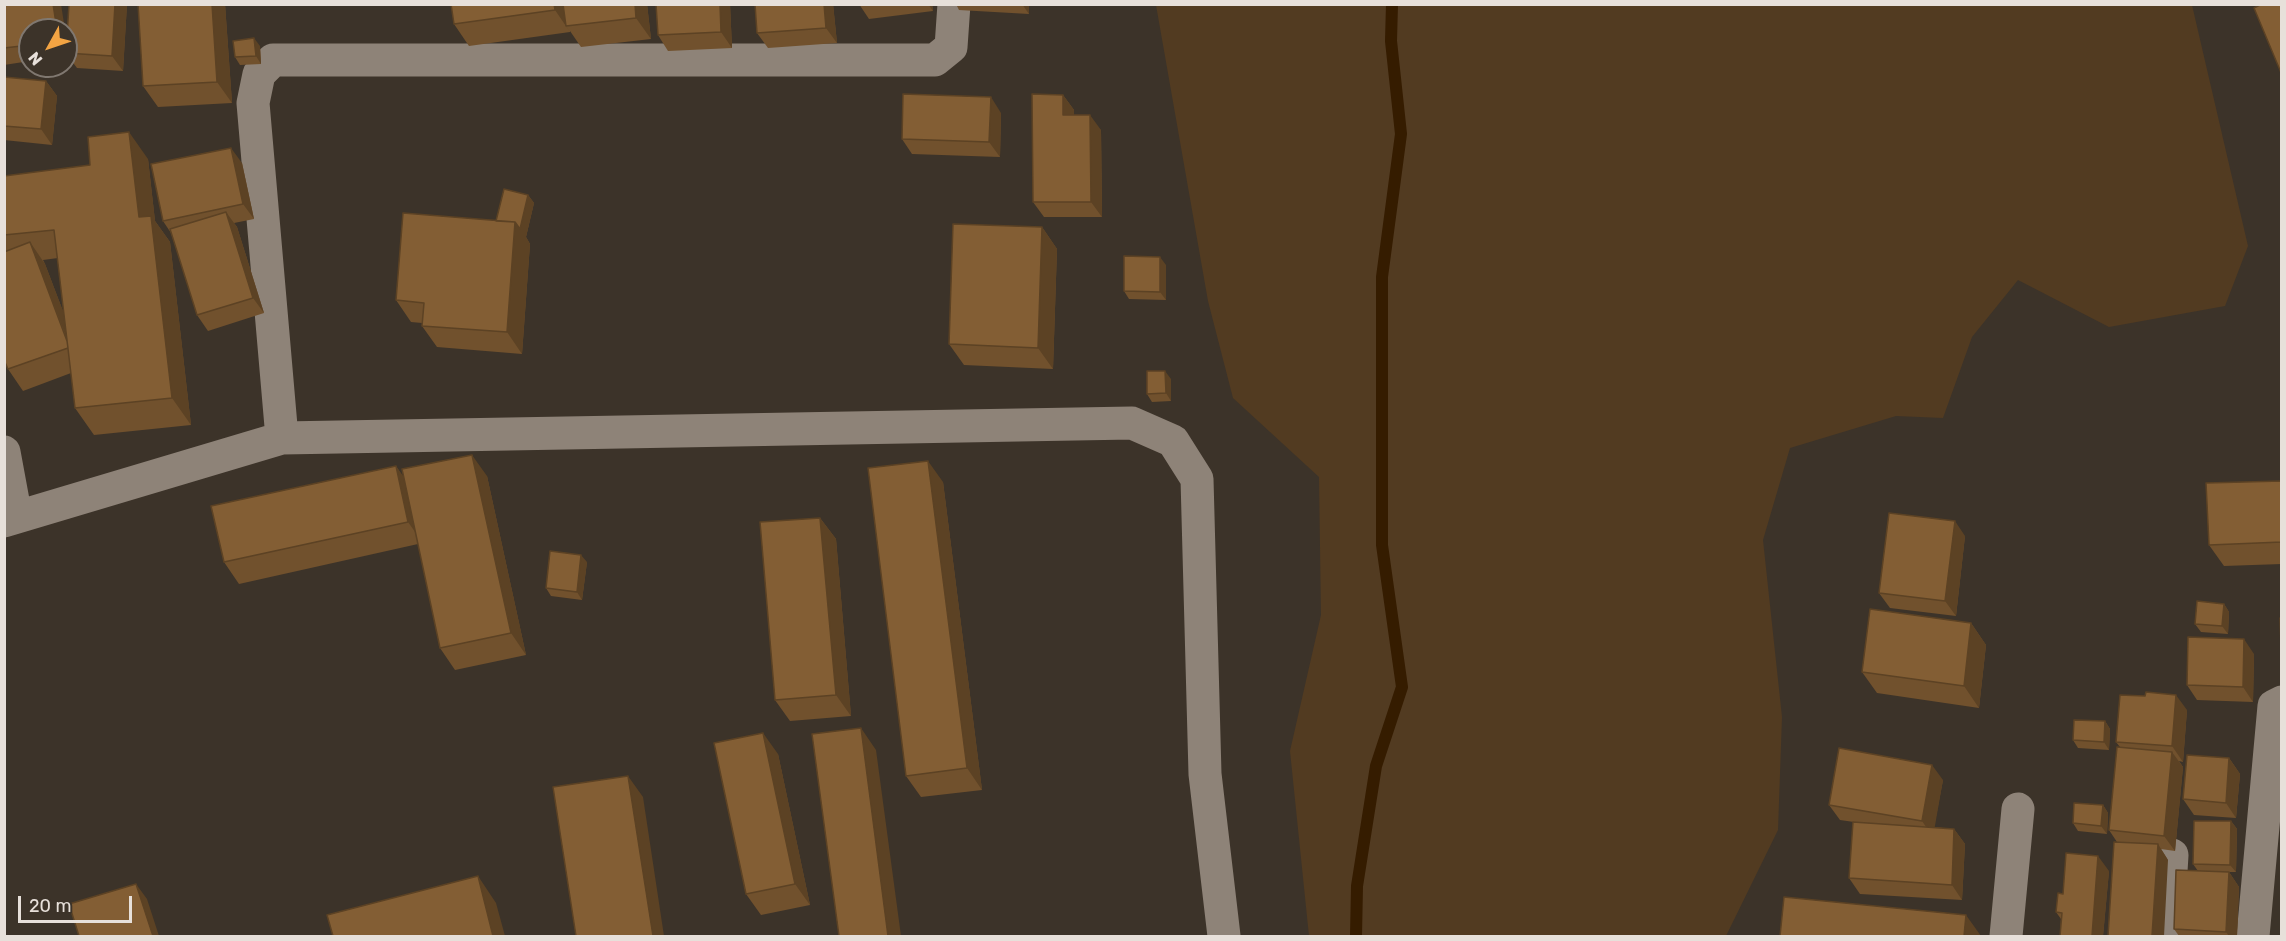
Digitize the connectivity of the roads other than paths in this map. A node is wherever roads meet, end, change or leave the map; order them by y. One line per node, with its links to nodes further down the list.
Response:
1 (954, 4): 2 (street)
2 (282, 438): 4 (street); 8 (street)
3 (4, 452): 4 (street)
4 (10, 519)
5 (2282, 702): 11 (street)
6 (2018, 809): 9 (street)
7 (2172, 855): 10 (street)
8 (1224, 936)
9 (2006, 936)
10 (2167, 936)
11 (2253, 936)

